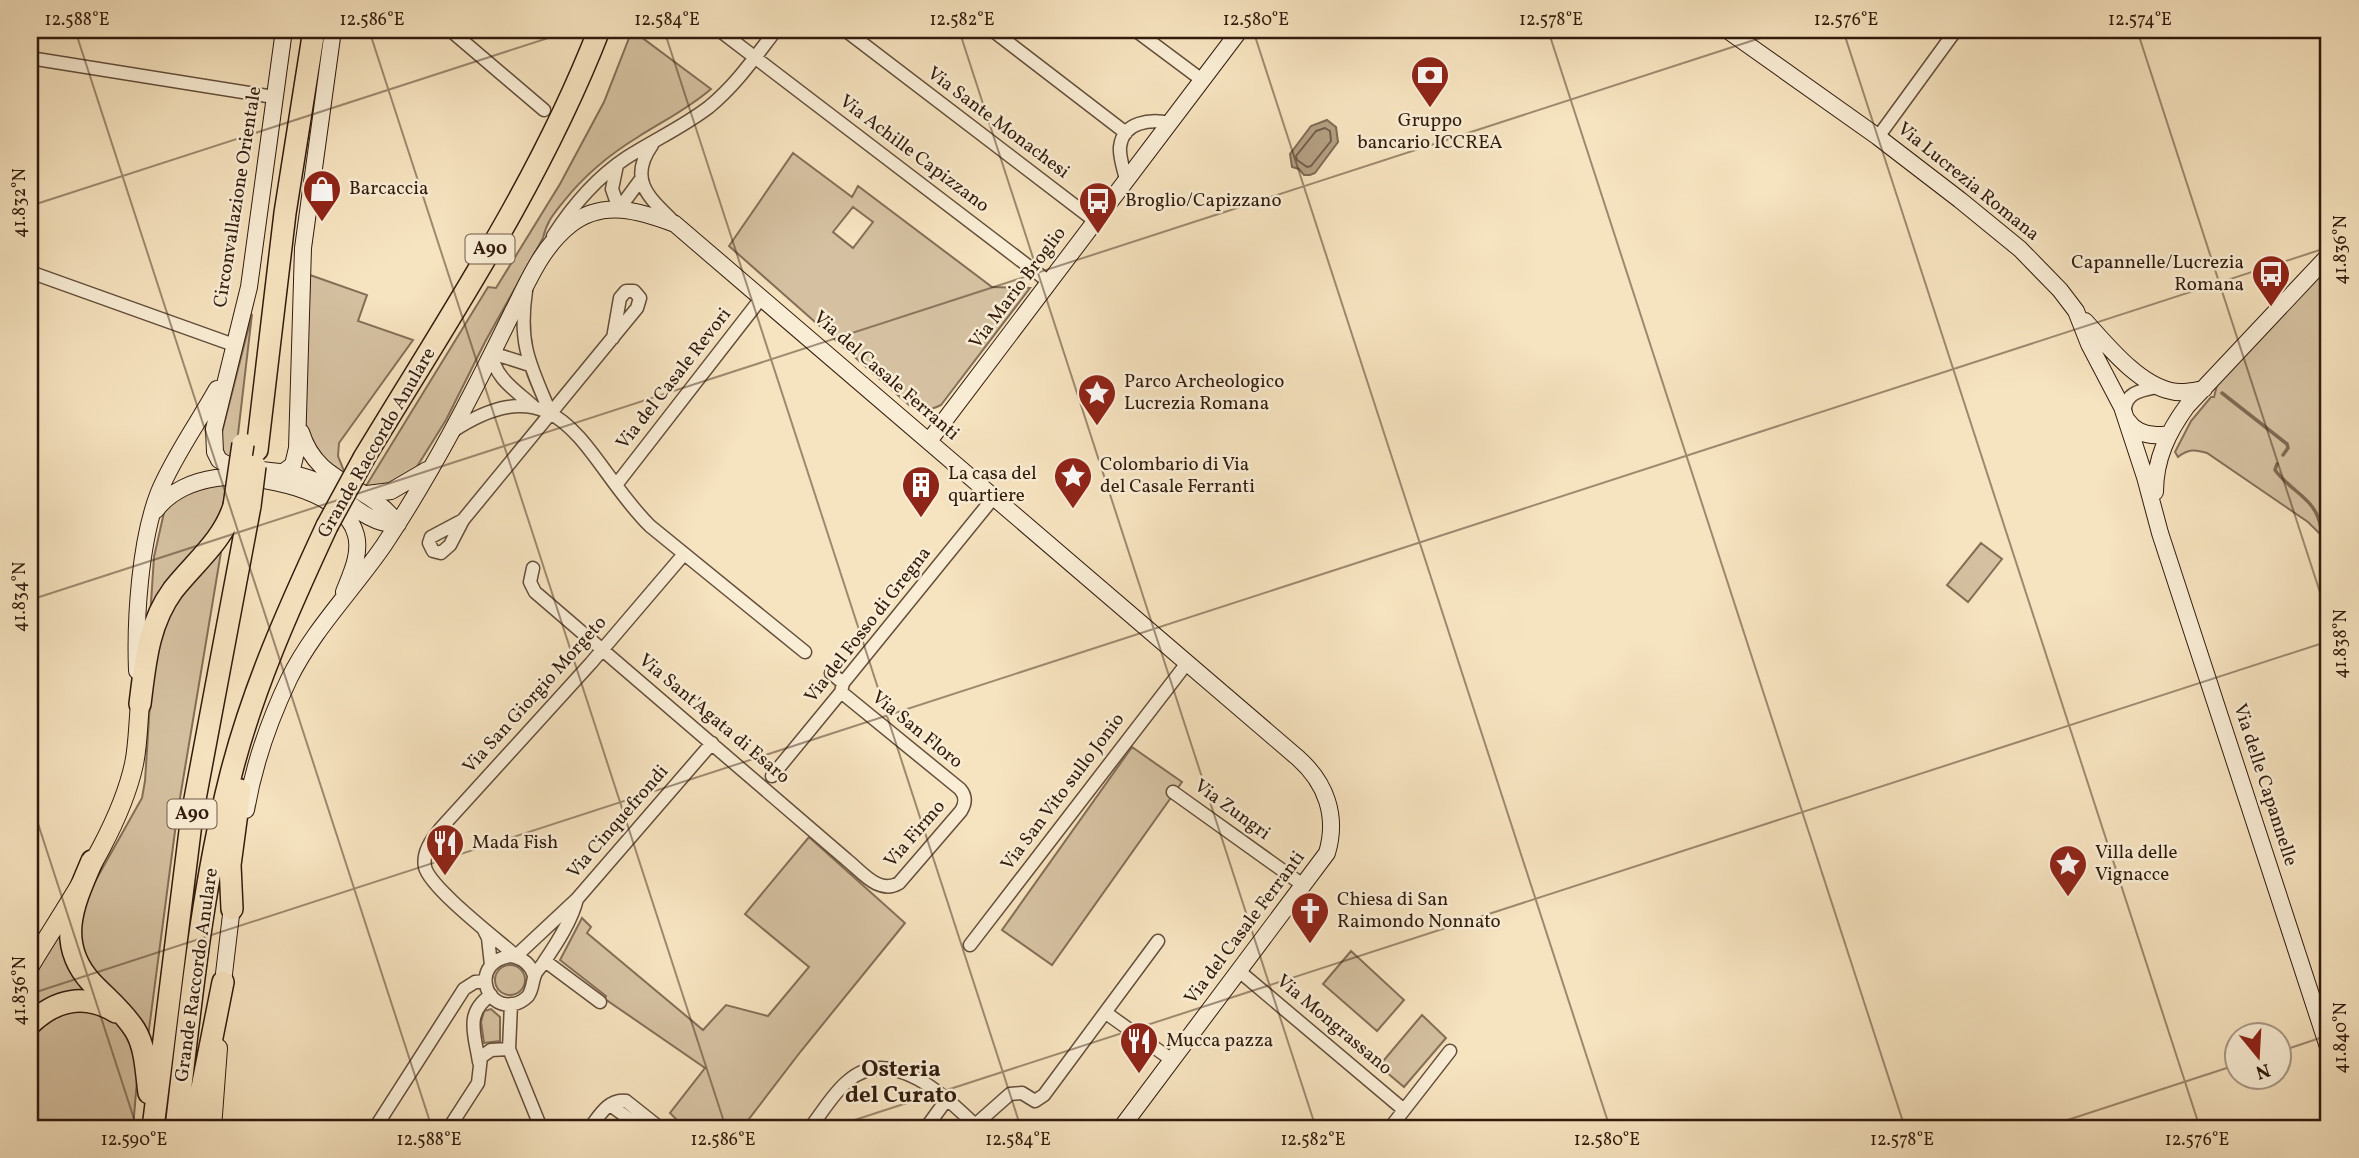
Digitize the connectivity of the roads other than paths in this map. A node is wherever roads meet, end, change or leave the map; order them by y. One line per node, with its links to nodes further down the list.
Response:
1 (285, 30): 18 (street, Circonvallazione Orientale)
2 (305, 30): 53 (highway)
3 (314, 30): 53 (highway, Grande Raccordo Anulare / A90)
4 (333, 30): 49 (street)
5 (450, 30): 19 (street)
6 (599, 30): 73 (highway, Grande Raccordo Anulare / A90, bridge)
7 (719, 30): 16 (street, Via Achille Capizzano)
8 (776, 30): 16 (street)
9 (845, 30): 28 (street, Via Sante Monachesi)
10 (992, 30): 21 (street)
11 (1135, 30): 17 (street)
12 (1240, 30): 17 (street, Via Mario Broglio)
13 (1727, 30): 22 (street, Via Lucrezia Romana)
14 (1956, 30): 22 (street)
15 (30, 58): 18 (street)
16 (755, 58): 23 (street); 34 (street, Via Achille Capizzano)
17 (1202, 80): 20 (street, Via Mario Broglio)
18 (274, 97): 38 (street, Circonvallazione Orientale)
19 (544, 110)
20 (1170, 123): 21 (street); 26 (street, Via Mario Broglio)
21 (1126, 133): 26 (street)
22 (1878, 138): 36 (street, Via Lucrezia Romana)
23 (654, 142): 24 (street); 25 (street)
24 (617, 164): 27 (street); 30 (street)
25 (641, 179): 27 (street); 29 (street)
26 (1126, 180): 28 (street, Via Mario Broglio)
27 (619, 209): 29 (street, Via del Casale Ferranti); 30 (street, Via del Casale Ferranti)
28 (1095, 221): 34 (street, Via Mario Broglio)
29 (676, 224): 35 (street, Via del Casale Ferranti)
30 (546, 250): 33 (street, Via del Casale Ferranti)
31 (2329, 255): 43 (street, Via delle Capannelle)
32 (30, 272): 38 (street)
33 (528, 281): 39 (street, Via del Casale Ferranti); 40 (street)
34 (1049, 282): 48 (street, Via Mario Broglio)
35 (762, 297): 47 (street, Via del Casale Ferranti); 56 (street, Via del Casale Revori)
36 (2076, 312): 42 (street); 46 (street, Via Lucrezia Romana)
37 (612, 338): 45 (street)
38 (234, 345): 41 (street, Circonvallazione Orientale)
39 (492, 353): 40 (street); 44 (street); 51 (street, Via del Casale Ferranti)
40 (530, 365): 45 (street)
41 (228, 369): 55 (street, Circonvallazione Orientale); 60 (street)
42 (2157, 387): 43 (street); 46 (street); 50 (street)
43 (2204, 389): 50 (street, Via delle Capannelle)
44 (534, 407): 45 (street); 51 (street)
45 (550, 412): 56 (street); 61 (street)
46 (2126, 418): 50 (street); 63 (street, Via delle Capannelle)
47 (908, 422): 48 (street); 52 (street, Via del Casale Ferranti)
48 (943, 422): 52 (street, Via Mario Broglio)
49 (299, 426): 55 (street); 57 (street)
50 (2172, 428): 63 (street, Via delle Capannelle)
51 (452, 431): 54 (street, Via del Casale Ferranti)
52 (929, 441): 58 (street, Via del Casale Ferranti)
53 (250, 447): 59 (highway, Grande Raccordo Anulare / A90, bridge)
54 (431, 467): 57 (street); 62 (street, Via del Casale Ferranti)
55 (282, 473): 62 (street, Circonvallazione Orientale)
56 (617, 485): 64 (street)
57 (366, 494): 62 (street)
58 (994, 497): 69 (street, Via del Casale Ferranti); 71 (street, Via del Fosso di Gregna)
59 (242, 506): 72 (highway); 108 (highway, Grande Raccordo Anulare / A90)
60 (151, 517): 66 (street); 72 (street)
61 (463, 520)
62 (398, 524): 66 (street, Via del Casale Ferranti)
63 (2160, 533): 101 (street, Via delle Capannelle)
64 (684, 554): 67 (street, Via San Giorgio Morgeto); 68 (street)
65 (533, 568): 67 (street, Via Sant'Agata di Esaro)
66 (341, 601): 82 (street)
67 (602, 650): 74 (street, Via Sant'Agata di Esaro); 83 (street, Via San Giorgio Morgeto)
68 (805, 652)
69 (1187, 663): 79 (street, Via del Casale Ferranti); 85 (street, Via San Vito sullo Jonio)
70 (831, 673): 71 (street, Via San Floro)
71 (842, 687): 75 (street, Via del Fosso di Gregna); 77 (street, Via San Floro)
72 (140, 704): 78 (main road)
73 (250, 713): 82 (highway); 110 (highway, Grande Raccordo Anulare / A90)
74 (712, 743): 80 (street, Via Sant'Agata di Esaro); 81 (street, Via Cinquefrondi)
75 (772, 776)
76 (1173, 792): 79 (street, Via Zungri)
77 (965, 800): 80 (street, Via Firmo)
78 (92, 861): 89 (main road); 98 (highway)
79 (1303, 885): 90 (street, Via del Casale Ferranti)
80 (888, 888)
81 (577, 899): 86 (street); 87 (street, Via Cinquefrondi)
82 (232, 909): 93 (street)
83 (482, 926): 86 (street); 88 (street)
84 (1158, 941): 97 (street)
85 (970, 946)
86 (516, 957): 88 (street); 91 (street)
87 (545, 961): 91 (street, Via Cinquefrondi); 95 (street)
88 (491, 965): 92 (street)
89 (30, 966)
90 (1239, 971): 103 (street, Via del Casale Ferranti); 107 (street, Via Mongrassano)
91 (534, 976): 96 (street, Via Cinquefrondi)
92 (485, 981): 94 (street); 113 (street)
93 (223, 982): 111 (highway); 112 (main road)
94 (491, 995): 96 (street); 104 (street)
95 (600, 1002)
96 (516, 1003): 100 (street, Via Cinquefrondi)
97 (1106, 1013): 103 (street); 109 (street)
98 (128, 1020): 99 (highway); 108 (highway)
99 (30, 1024)
100 (509, 1049): 104 (street); 115 (street)
101 (2329, 1050)
102 (1450, 1051): 107 (street)
103 (1172, 1060): 121 (street, Via del Casale Ferranti)
104 (479, 1062): 114 (street)
105 (947, 1099): 109 (street); 119 (street); 120 (street)
106 (610, 1105): 116 (street); 117 (street); 118 (street)
107 (1404, 1110): 122 (street)
108 (153, 1126)
109 (976, 1126)
110 (176, 1128)
111 (194, 1128)
112 (212, 1128)
113 (375, 1128)
114 (449, 1128)
115 (541, 1128)
116 (590, 1128)
117 (642, 1128)
118 (660, 1128)
119 (810, 1128)
120 (926, 1128)
121 (1121, 1128)
122 (1390, 1128)

